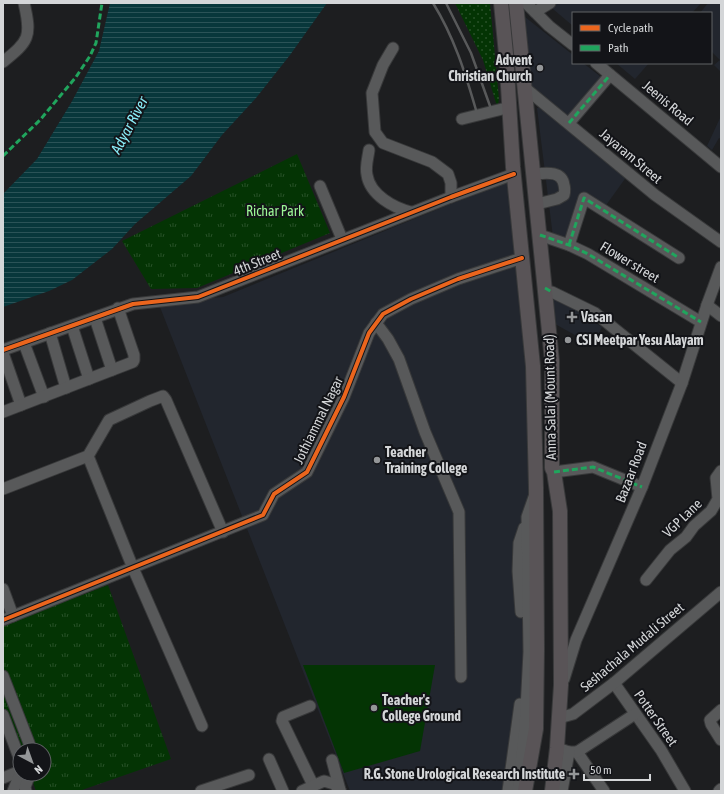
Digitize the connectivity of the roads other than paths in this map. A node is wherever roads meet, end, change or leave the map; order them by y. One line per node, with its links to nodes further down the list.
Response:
1 (24, 3): 9 (street)
2 (501, 3): 13 (main road, Anna Salai (Mount Road))
3 (516, 3): 12 (main road, Anna Salai (Mount Road))
4 (526, 3): 6 (street)
5 (550, 3): 6 (street)
6 (535, 12): 7 (street)
7 (572, 44)
8 (393, 48): 21 (street)
9 (3, 62)
10 (597, 64): 11 (street, Jeenis Road)
11 (610, 74): 15 (street); 17 (street, Jeenis Road)
12 (525, 88): 15 (street, Jayaram Street); 19 (main road, Anna Salai (Mount Road))
13 (510, 107): 14 (street); 18 (main road, Anna Salai (Mount Road))
14 (462, 119)
15 (568, 123): 26 (street, Jayaram Street)
16 (369, 150): 23 (street)
17 (721, 167)
18 (514, 174): 21 (street, 4th Street); 28 (main road, Anna Salai (Mount Road))
19 (534, 174): 22 (main road, Anna Salai (Mount Road)); 22 (street)
20 (320, 186): 25 (street)
21 (451, 197): 23 (street, 4th Street)
22 (537, 204): 24 (main road, Anna Salai (Mount Road))
23 (412, 212): 25 (street, 4th Street)
24 (540, 235): 27 (street, Flower street); 51 (main road, Anna Salai (Mount Road))
25 (342, 239): 33 (street, 4th Street)
26 (721, 242)
27 (569, 245): 29 (street); 36 (street, Flower street)
28 (522, 258): 37 (street, Jothiammal Nagar); 53 (main road, Anna Salai (Mount Road))
29 (679, 258)
30 (721, 267): 32 (street, Bazaar Road)
31 (552, 292): 44 (street)
32 (707, 305): 34 (street); 36 (street, Bazaar Road)
33 (118, 308): 35 (street, 4th Street); 42 (street)
34 (721, 316)
35 (95, 318): 38 (street, 4th Street); 42 (street)
36 (701, 322): 44 (street, Bazaar Road)
37 (376, 323): 56 (street, Jothiammal Nagar); 63 (street)
38 (72, 326): 39 (street, 4th Street); 43 (street)
39 (50, 333): 40 (street, 4th Street); 45 (street)
40 (24, 342): 41 (street, 4th Street); 46 (street)
41 (3, 351): 47 (street)
42 (112, 370): 43 (street)
43 (89, 379): 45 (street)
44 (682, 383): 52 (street, Bazaar Road)
45 (66, 388): 46 (street)
46 (44, 397): 47 (street)
47 (21, 405): 48 (street)
48 (3, 412)
49 (88, 456): 54 (street); 56 (street); 57 (street)
50 (721, 471): 58 (street, VGP Lane)
51 (554, 472): 52 (street); 65 (main road, Anna Salai (Mount Road))
52 (642, 487): 65 (street, Bazaar Road)
53 (536, 488): 55 (street); 88 (main road, Anna Salai (Mount Road))
54 (3, 489)
55 (527, 517): 86 (street); 87 (street)
56 (223, 532): 57 (street, Jothiammal Nagar)
57 (133, 568): 61 (street, Jothiammal Nagar); 71 (street)
58 (646, 580)
59 (3, 589): 61 (street)
60 (721, 592): 64 (street, Seshachala Mudali Street)
61 (8, 618)
62 (3, 676): 74 (street)
63 (461, 677)
64 (614, 683): 68 (street, Potter Street); 70 (street, Seshachala Mudali Street)
65 (561, 685): 70 (main road, Anna Salai (Mount Road))
66 (310, 706): 79 (street)
67 (721, 710): 72 (street)
68 (635, 714): 75 (street); 92 (street, Potter Street)
69 (3, 715): 73 (street)
70 (559, 718): 75 (main road, Anna Salai (Mount Road))
71 (202, 726)
72 (721, 740)
73 (13, 742)
74 (29, 742)
75 (568, 750): 89 (main road, Anna Salai (Mount Road)); 90 (street); 91 (street)
76 (269, 759): 83 (street)
77 (332, 760): 85 (street)
78 (249, 775): 82 (street)
79 (314, 785): 84 (street); 85 (street)
80 (26, 789): 81 (street)
81 (13, 790)
82 (201, 791)
83 (282, 791)
84 (302, 791)
85 (340, 791)
86 (508, 791)
87 (518, 791)
88 (525, 791)
89 (552, 791)
90 (562, 791)
91 (604, 791)
92 (685, 791)

